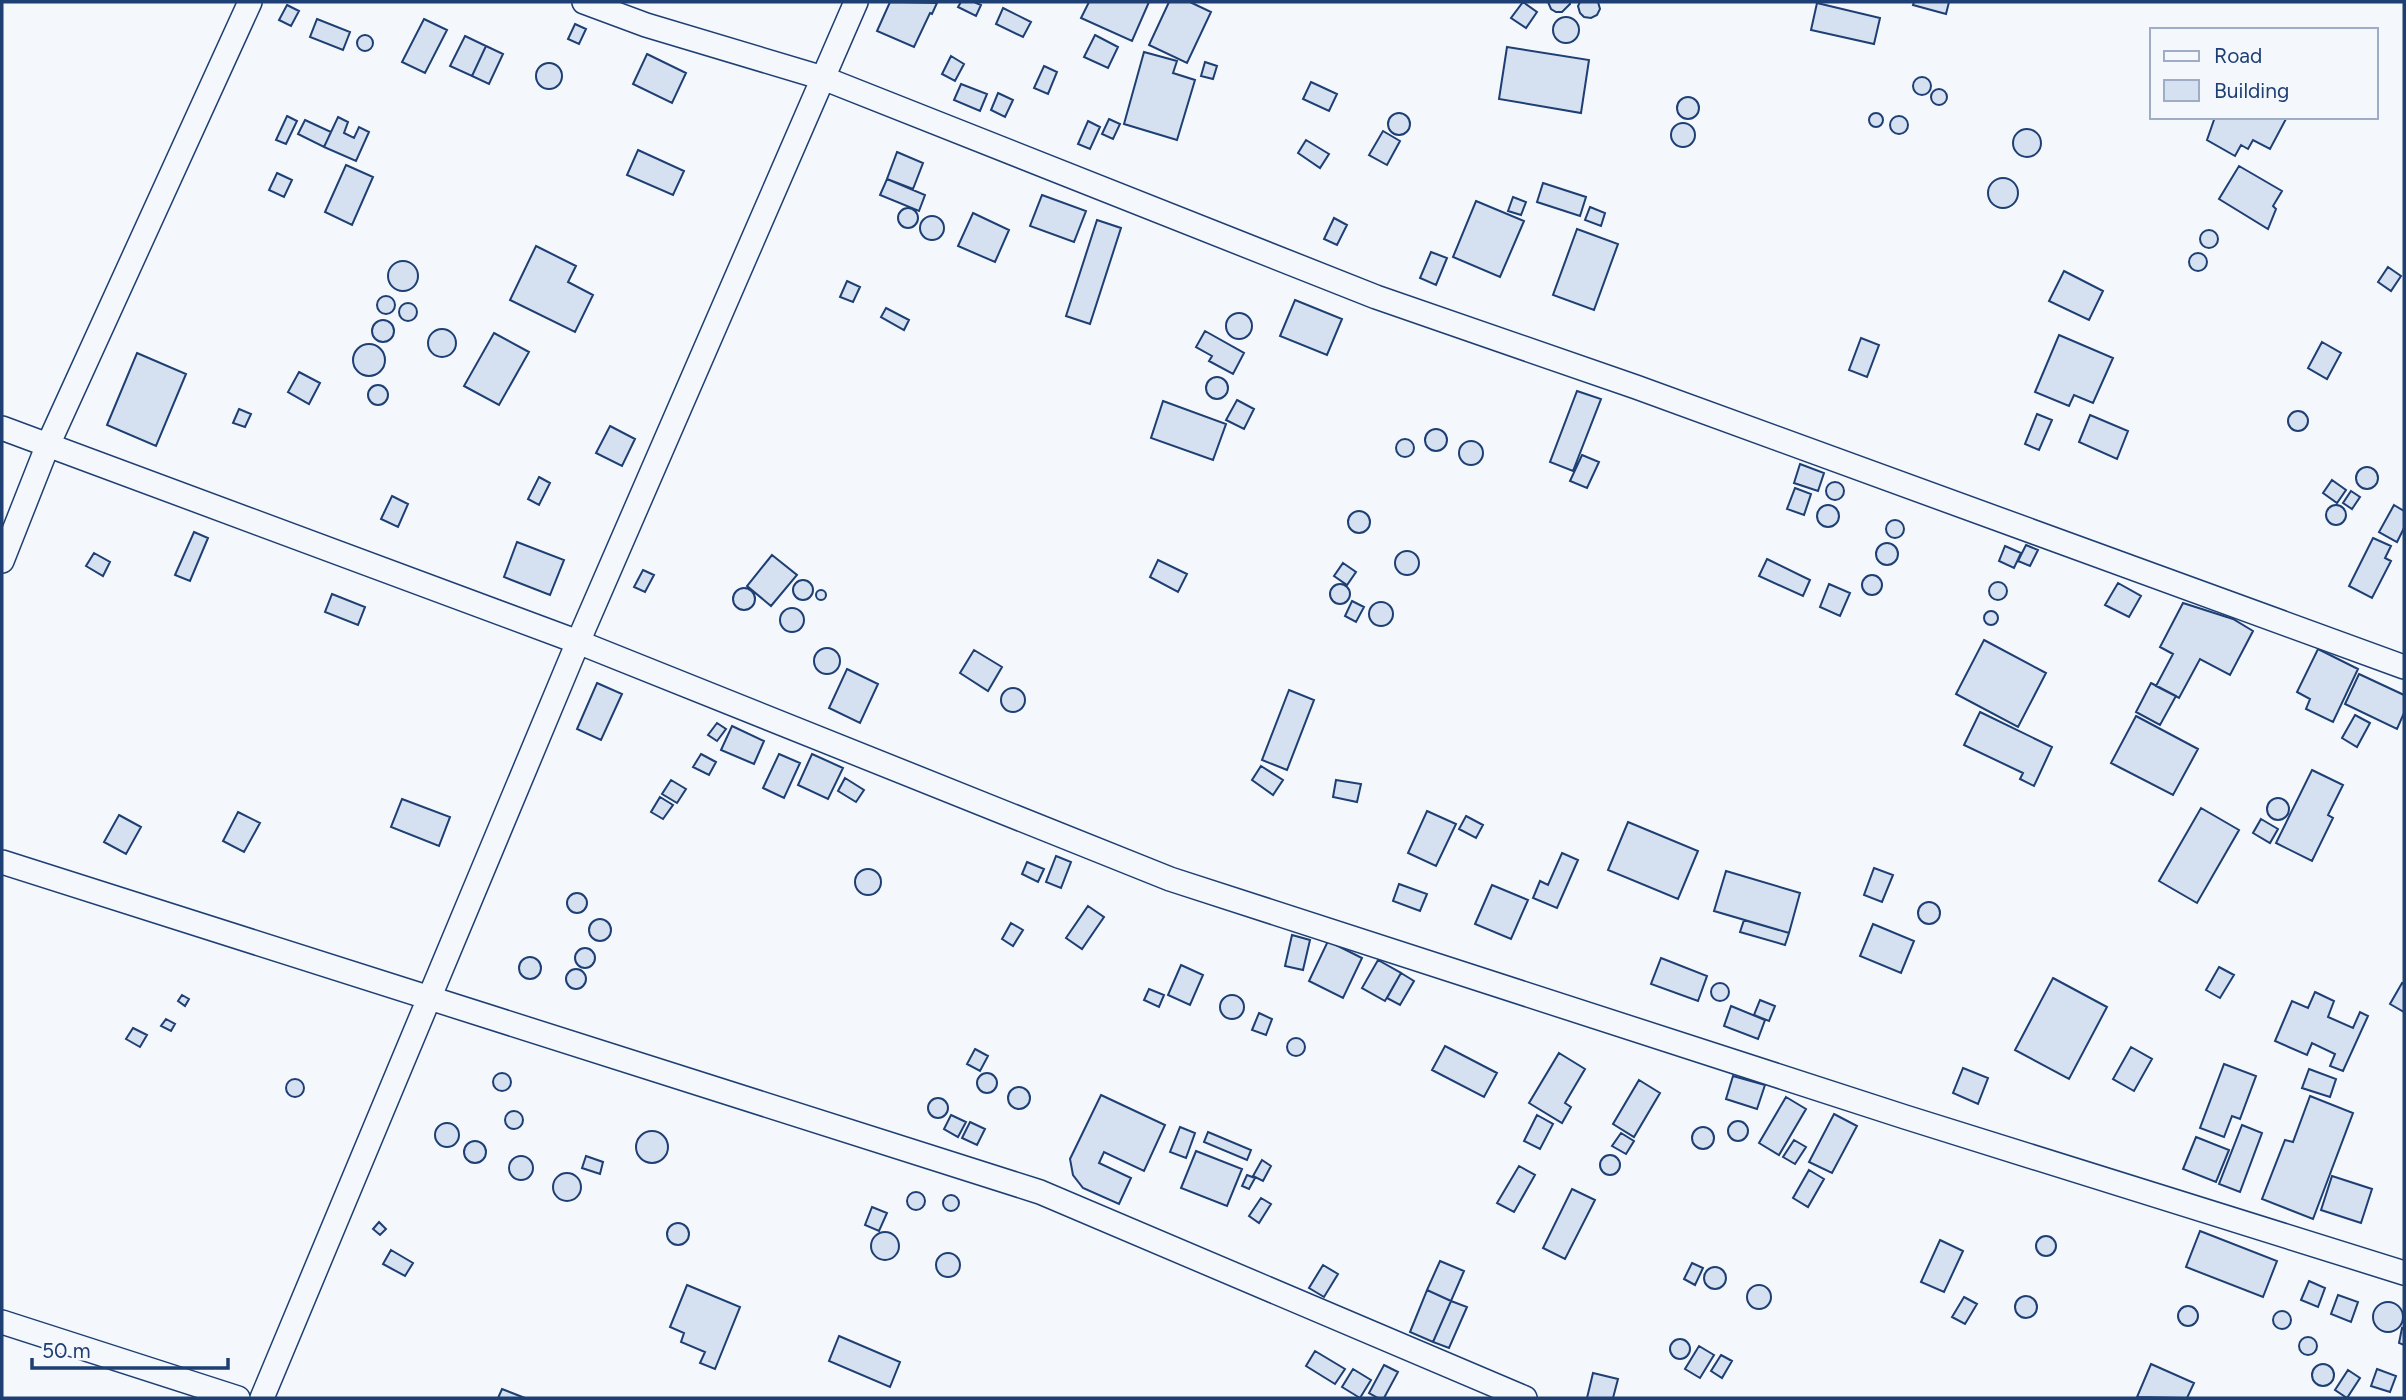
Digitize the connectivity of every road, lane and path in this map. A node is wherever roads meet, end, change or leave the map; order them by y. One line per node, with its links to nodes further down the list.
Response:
1 (250, 2): 6 (street)
2 (584, 2): 4 (street)
3 (856, 2): 4 (street)
4 (823, 78): 8 (street); 9 (street)
5 (2, 428): 6 (street)
6 (47, 447): 7 (street); 8 (street)
7 (2, 561)
8 (579, 642): 11 (street); 12 (street)
9 (2404, 667)
10 (2, 862): 11 (street)
11 (430, 997): 15 (street); 16 (street)
12 (2404, 1273)
13 (2, 1322): 14 (street)
14 (238, 1398)
15 (262, 1398)
16 (1525, 1398)

